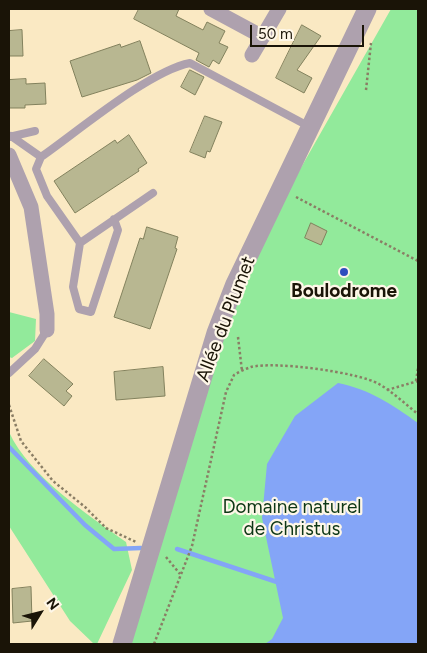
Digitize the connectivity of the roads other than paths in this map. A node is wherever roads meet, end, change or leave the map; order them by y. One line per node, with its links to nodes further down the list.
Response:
1 (211, 9): 4 (street)
2 (279, 9): 4 (street)
3 (367, 9): 6 (street, Allée du Plumet)
4 (263, 37): 5 (street)
5 (252, 56)
6 (311, 127): 10 (lane); 16 (street, Allée du Plumet)
7 (35, 131): 8 (lane)
8 (10, 137): 10 (lane)
9 (9, 154): 14 (street)
10 (41, 157): 13 (lane)
11 (153, 193): 12 (lane)
12 (114, 219): 13 (lane); 13 (lane)
13 (80, 243)
14 (47, 330): 15 (lane)
15 (9, 373)
16 (122, 644)

